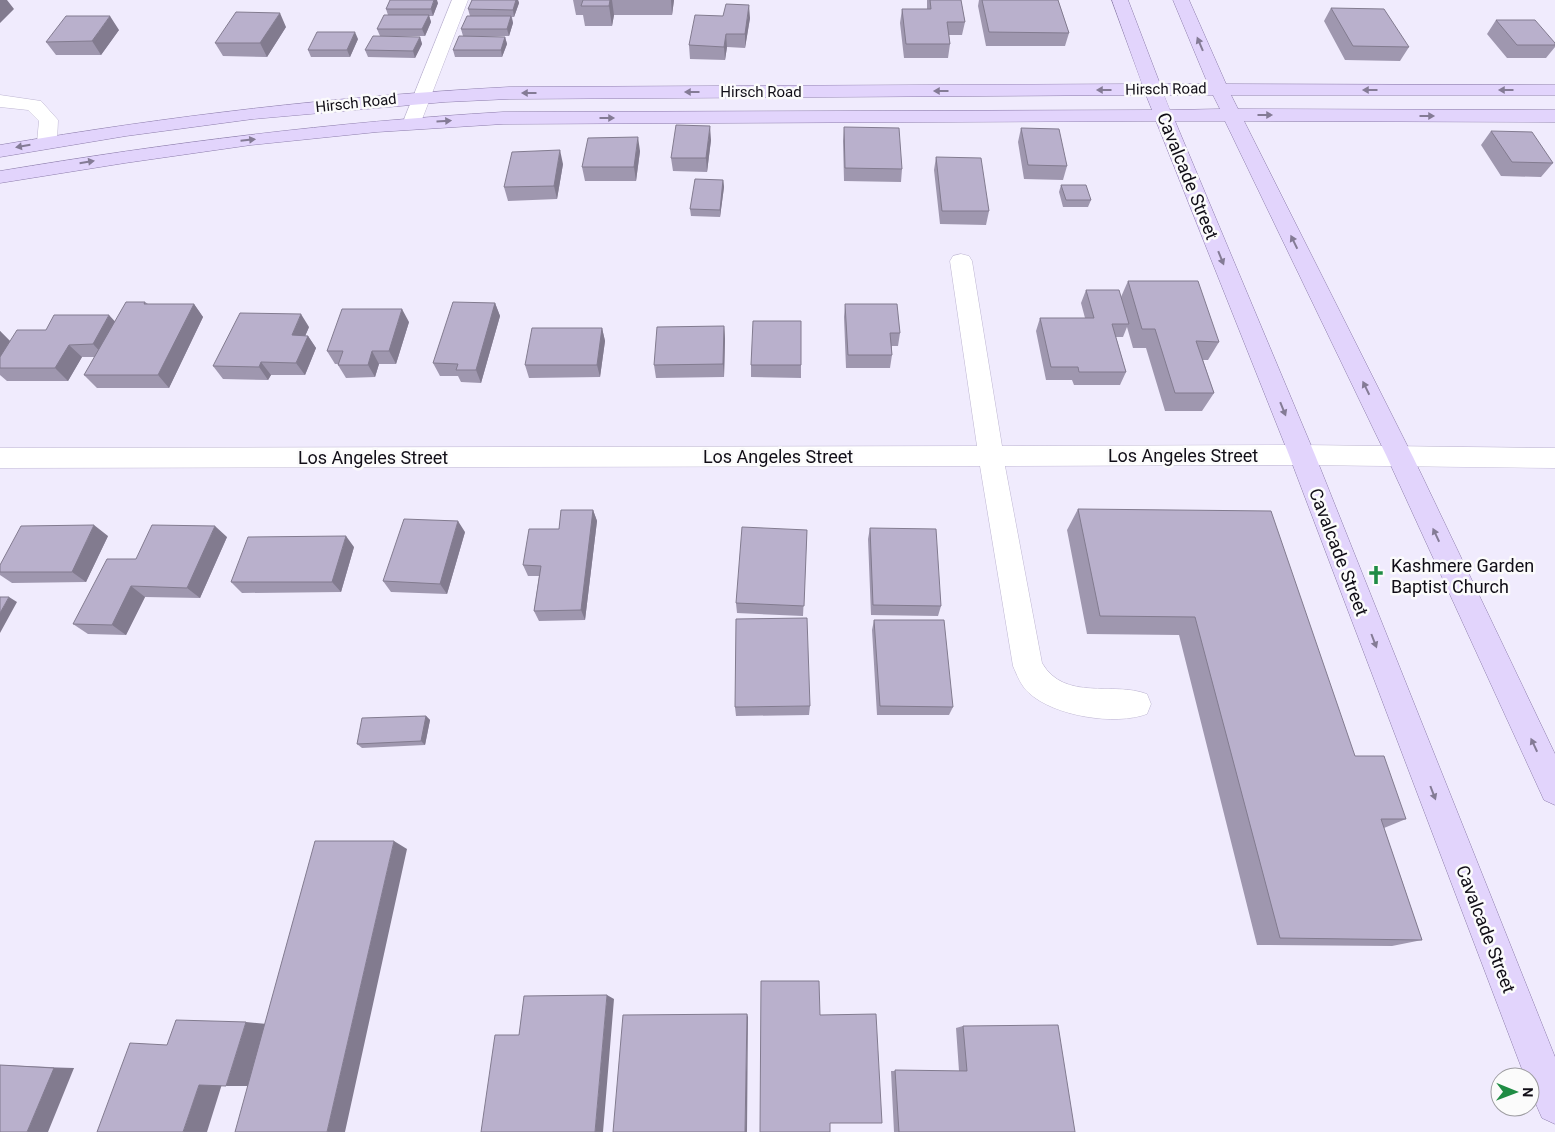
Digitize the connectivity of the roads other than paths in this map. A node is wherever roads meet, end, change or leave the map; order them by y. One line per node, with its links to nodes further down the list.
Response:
1 (460, 0): 7 (street)
2 (1120, 0): 5 (main road, Cavalcade Street)
3 (1181, 0): 4 (main road, one-way to 3)
4 (1219, 89): 5 (main road, Hirsch Road); 6 (main road, Hirsch Road, one-way to 4); 9 (main road)
5 (1153, 90): 7 (main road, Hirsch Road, one-way to 7); 10 (main road, Cavalcade Street)
6 (1555, 90)
7 (422, 97): 12 (street); 13 (main road, Hirsch Road)
8 (0, 101): 13 (street)
9 (1232, 115): 10 (main road, Hirsch Road); 11 (main road, Hirsch Road, one-way to 11); 19 (main road, one-way to 9)
10 (1164, 116): 12 (main road, Hirsch Road, one-way to 10); 17 (main road, Cavalcade Street, one-way to 17)
11 (1555, 116)
12 (412, 122): 15 (main road, Hirsch Road, one-way to 12)
13 (47, 142): 14 (main road, Hirsch Road, one-way to 14)
14 (0, 151)
15 (0, 177)
16 (961, 261): 18 (street)
17 (1302, 455): 18 (street, Los Angeles Street); 19 (street, Los Angeles Street); 24 (main road, Cavalcade Street, one-way to 24)
18 (991, 456): 20 (street, Los Angeles Street); 22 (street)
19 (1400, 457): 21 (street, Los Angeles Street); 23 (main road, one-way to 19)
20 (0, 458)
21 (1555, 458)
22 (1136, 704)
23 (1555, 790)
24 (1555, 1104)

